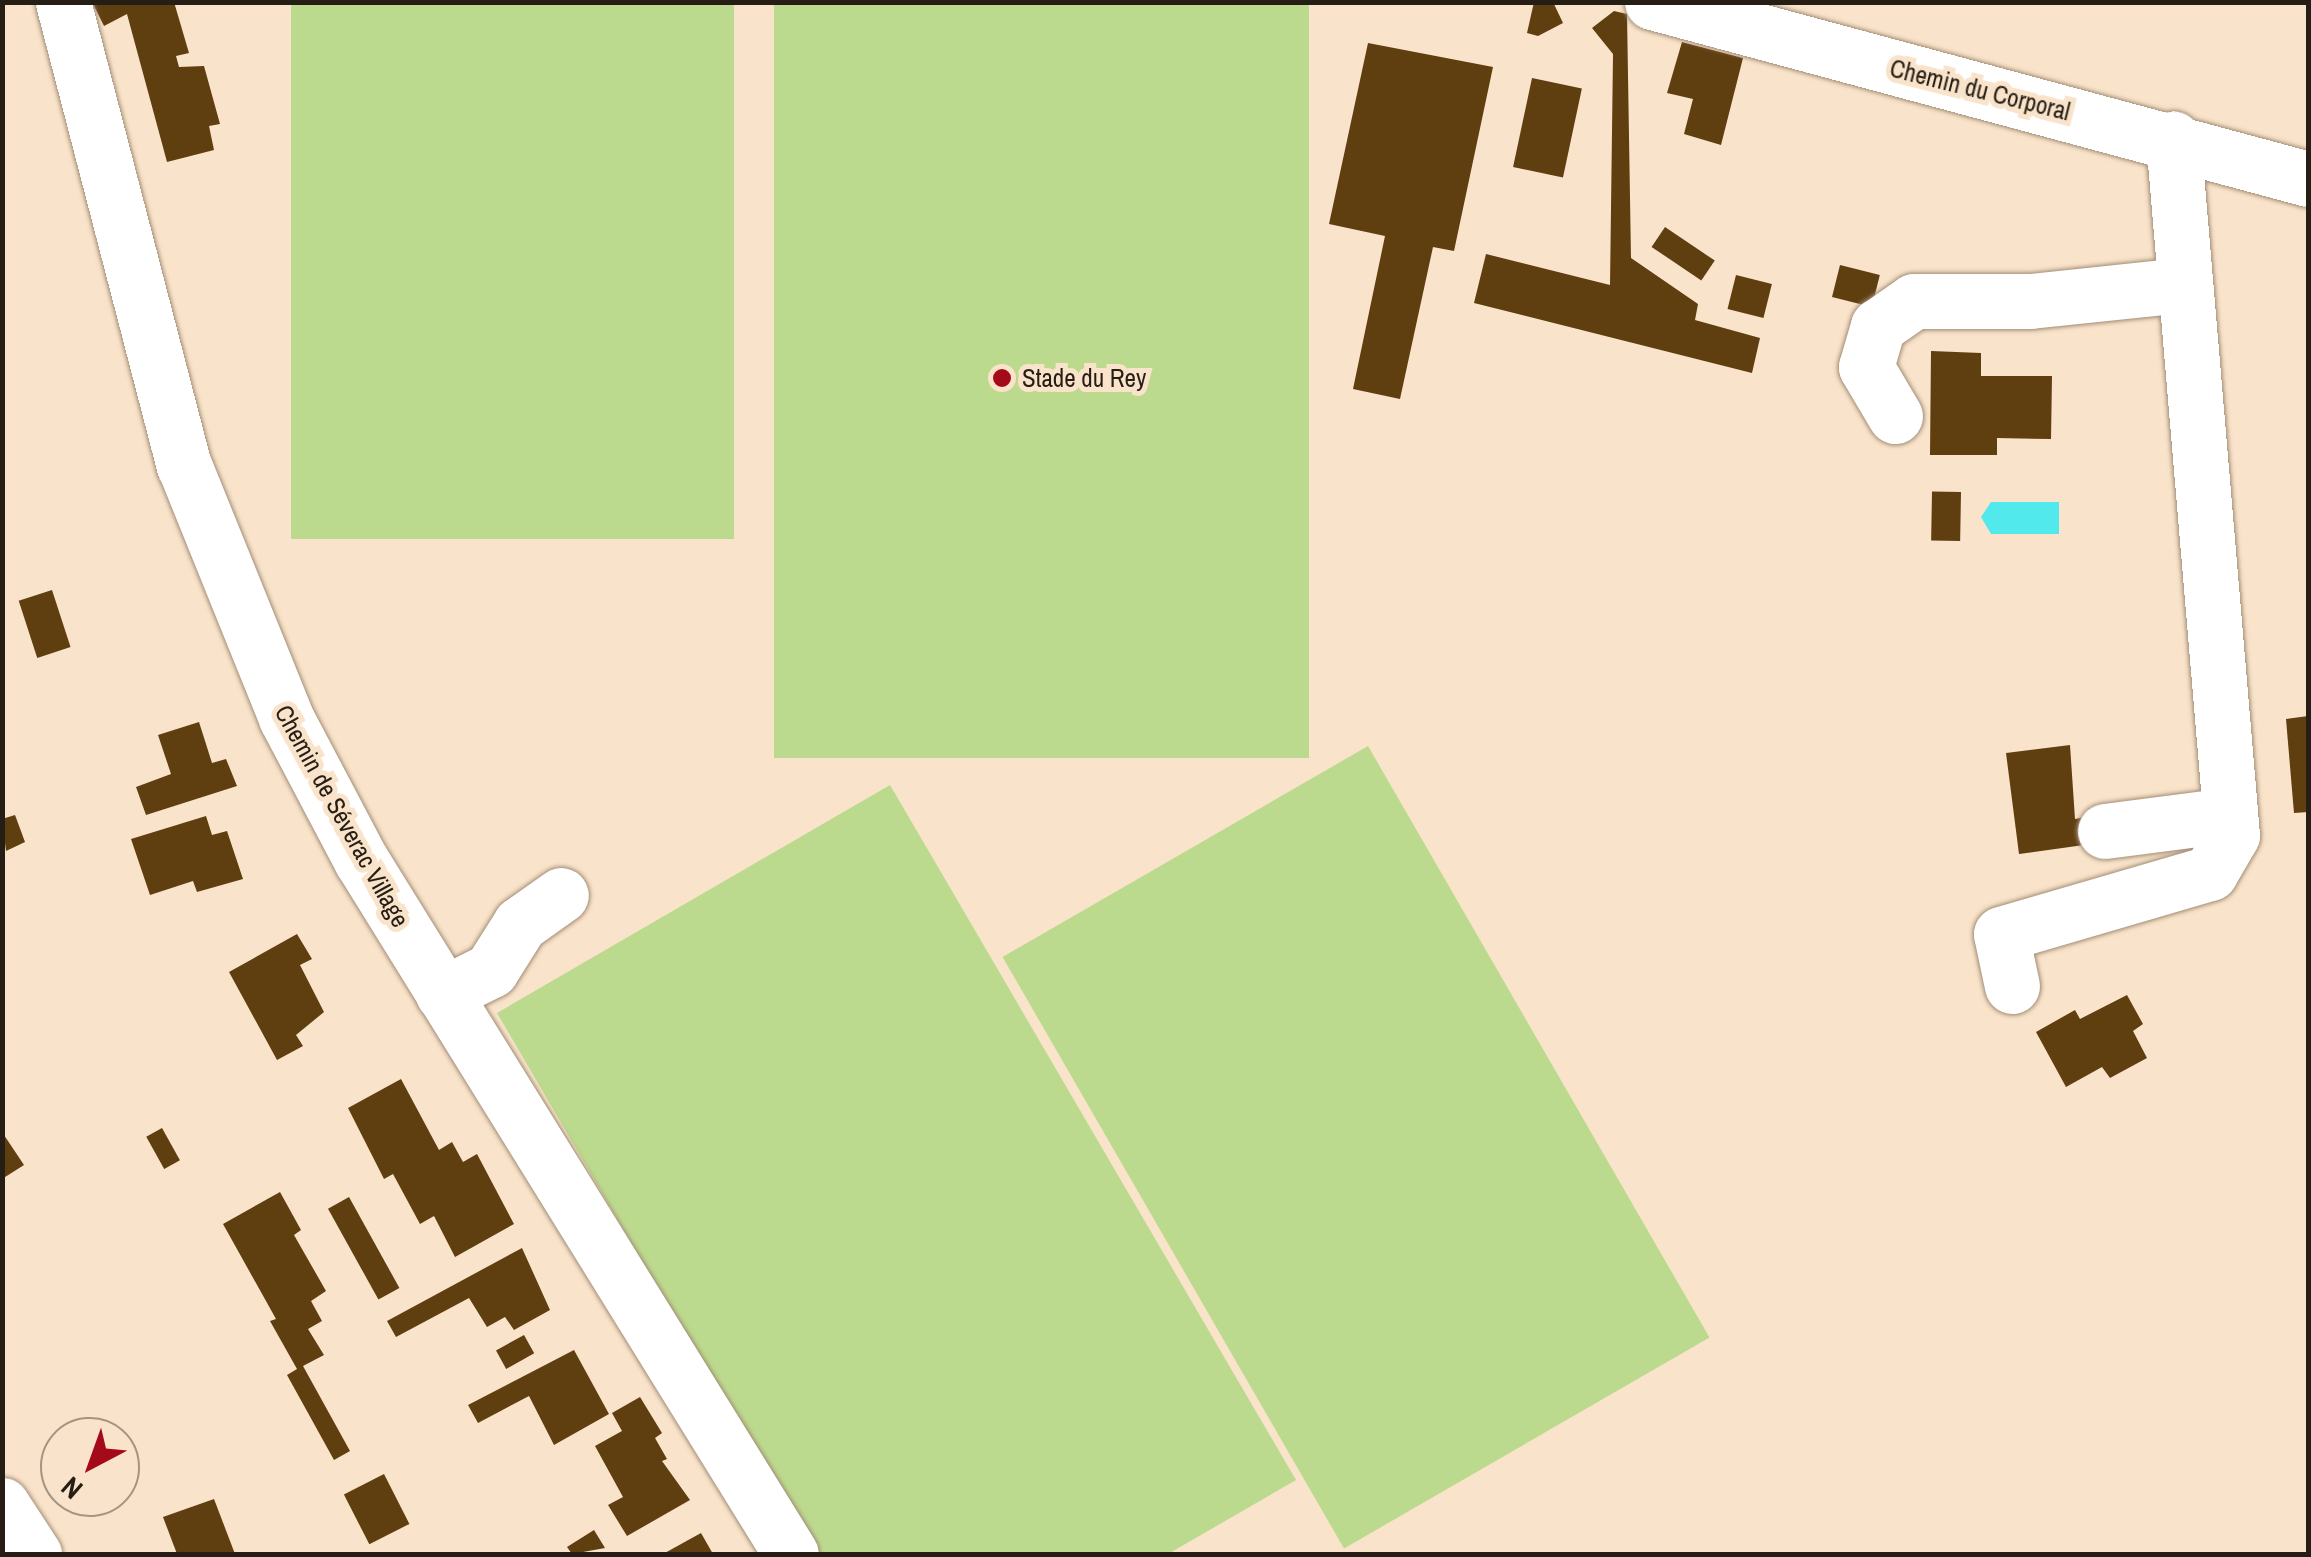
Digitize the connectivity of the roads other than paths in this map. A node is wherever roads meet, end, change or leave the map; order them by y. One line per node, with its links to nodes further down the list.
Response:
1 (63, 2): 11 (street, Chemin de Séverac Village)
2 (1652, 2): 3 (street, Chemin du Corporal)
3 (2173, 138): 4 (street, Chemin du Corporal); 5 (street)
4 (2308, 180)
5 (2181, 284): 6 (street); 7 (street)
6 (1895, 416)
7 (2228, 814): 8 (street); 10 (street)
8 (2105, 831)
9 (561, 896): 11 (street)
10 (2012, 986)
11 (442, 994): 14 (street, Chemin de Séverac Village)
12 (2, 1506): 13 (street)
13 (34, 1554)
14 (791, 1554)

